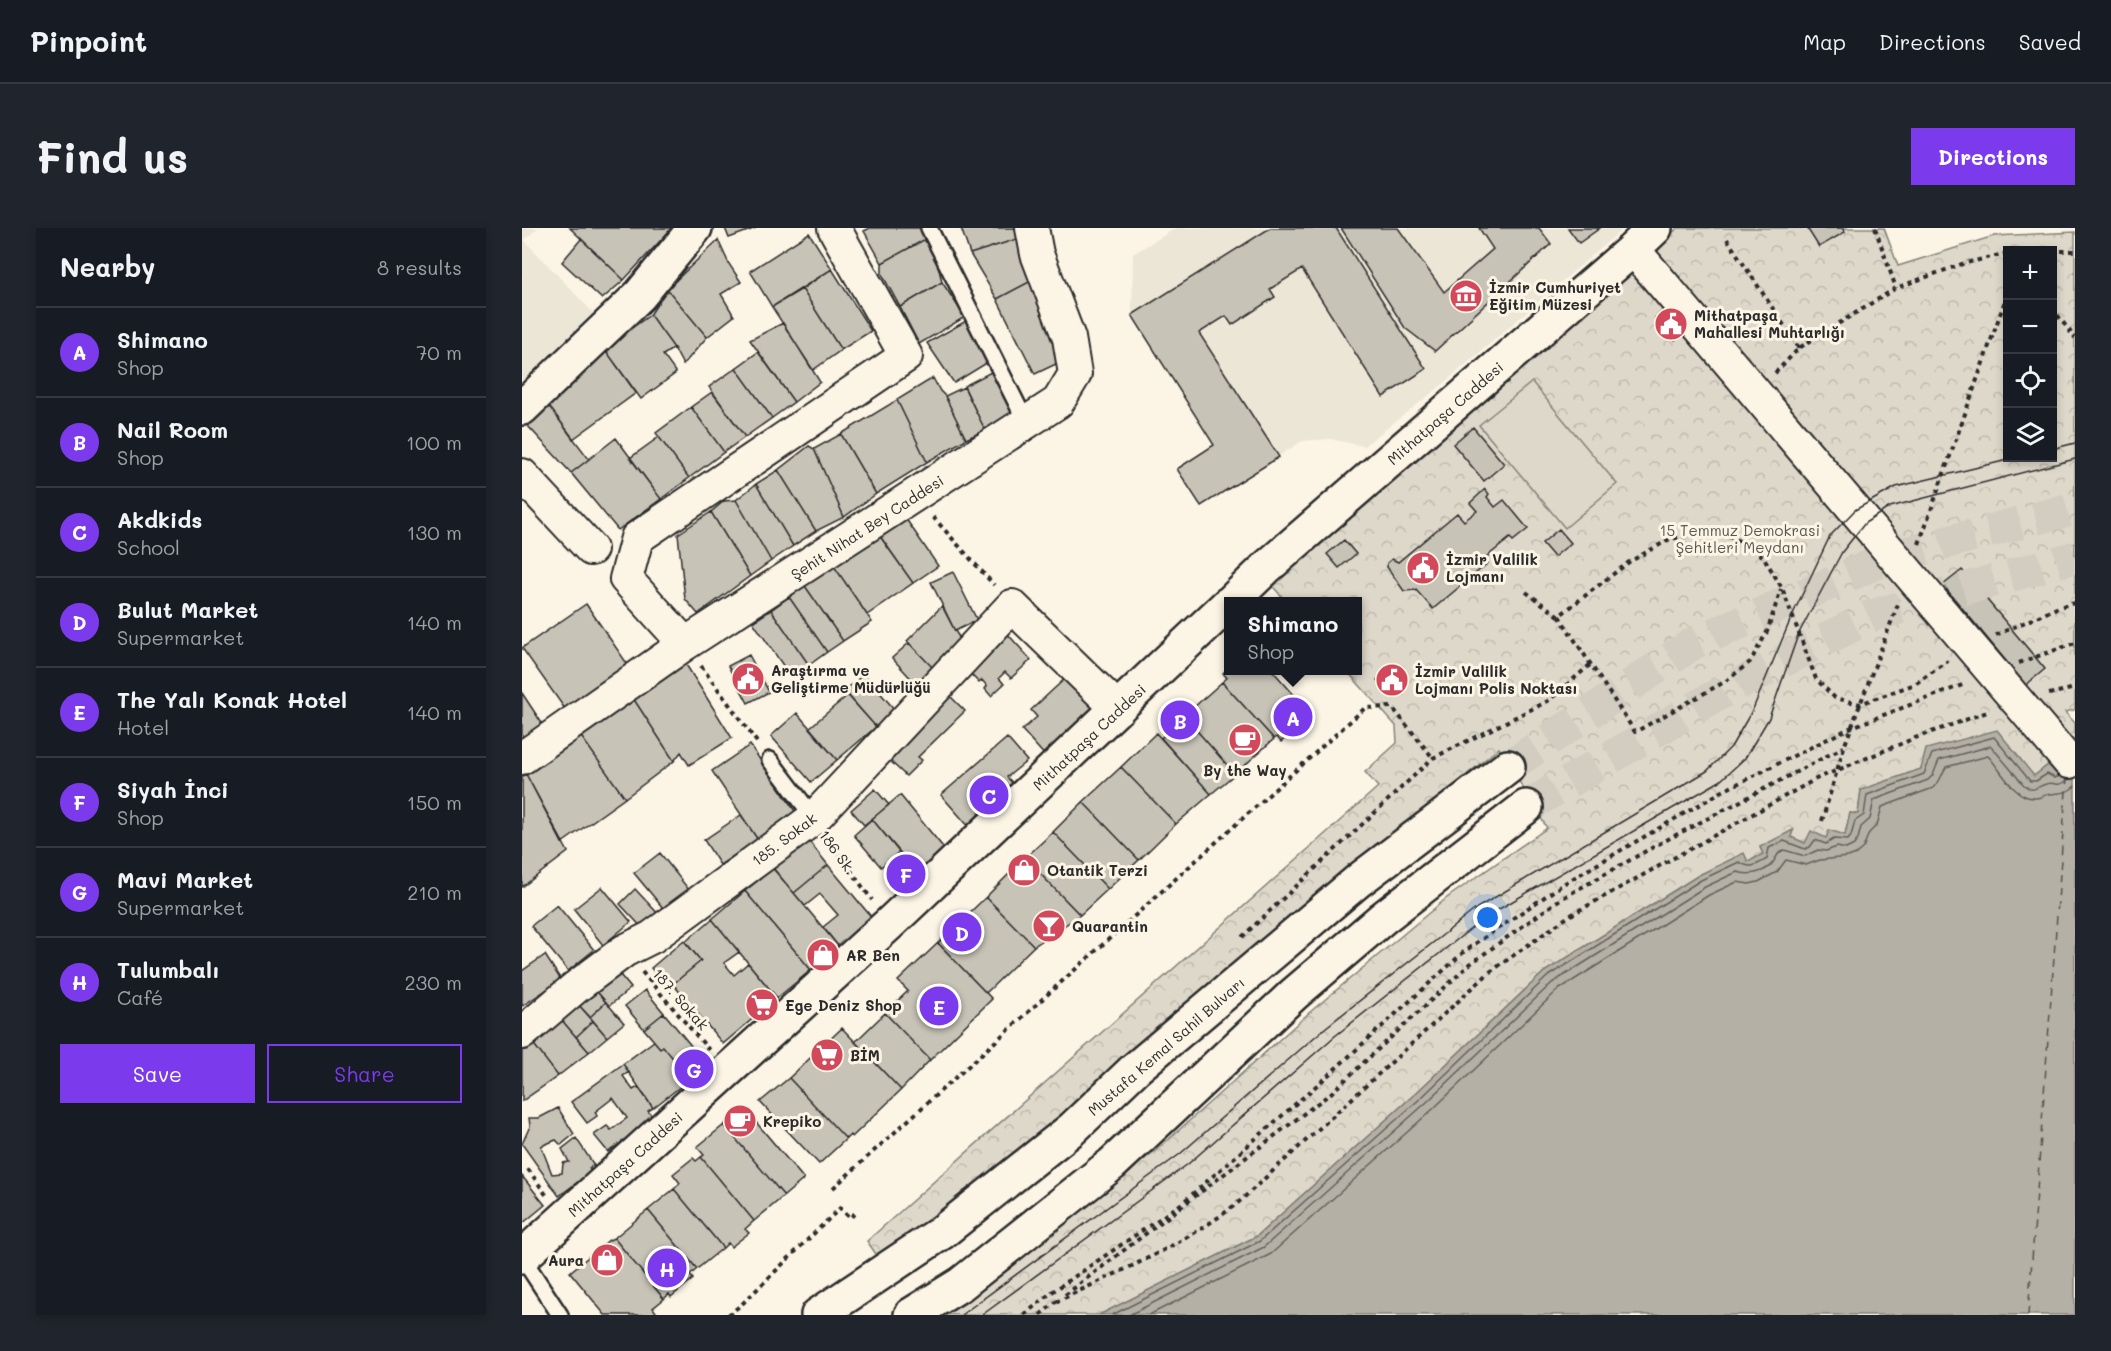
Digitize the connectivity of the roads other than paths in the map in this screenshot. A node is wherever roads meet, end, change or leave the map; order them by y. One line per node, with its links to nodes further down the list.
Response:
1 (694, 228): 7 (main road)
2 (834, 228): 13 (street)
3 (929, 228): 8 (lane)
4 (1032, 228): 8 (street, Şehit Nihat Bey Caddesi)
5 (1662, 228): 6 (main road, Mithatpaşa Caddesi)
6 (1644, 239): 11 (main road, Mithatpaşa Caddesi); 17 (street)
7 (522, 408)
8 (1026, 424): 13 (street, Şehit Nihat Bey Caddesi)
9 (522, 475): 10 (street)
10 (591, 549)
11 (1236, 597)
12 (1224, 609): 14 (main road, Mithatpaşa Caddesi)
13 (685, 644): 15 (street, Şehit Nihat Bey Caddesi)
14 (1118, 709): 20 (street, 185. Sokak); 22 (main road, Mithatpaşa Caddesi)
15 (522, 758)
16 (770, 760): 20 (lane, 186 Sk.)
17 (2068, 762)
18 (1508, 766): 24 (main road, Mustafa Kemal Sahil Bulvarı)
19 (1526, 807): 25 (main road)
20 (813, 818): 21 (street, 185. Sokak)
21 (522, 1034)
22 (522, 1257): 23 (lane)
23 (560, 1315)
24 (818, 1315)
25 (911, 1315)

